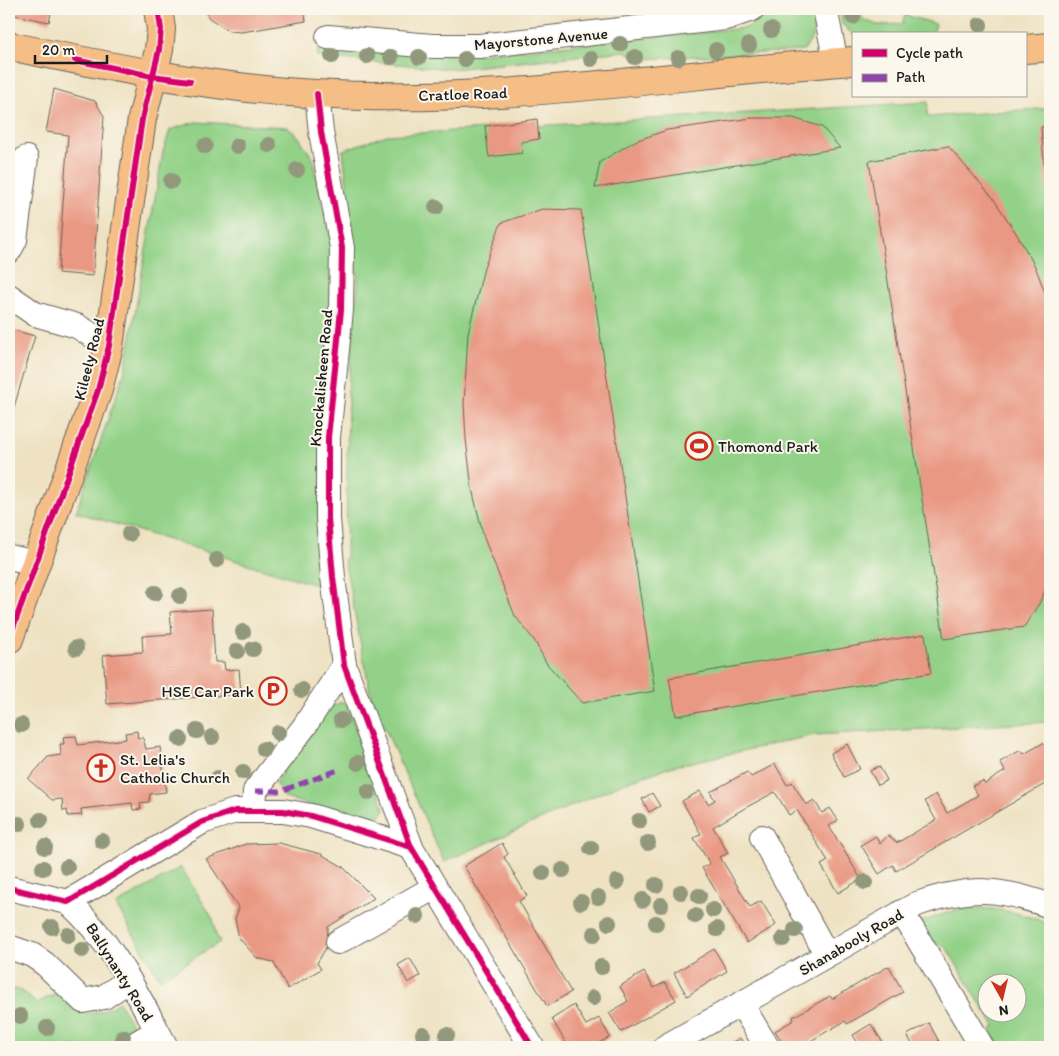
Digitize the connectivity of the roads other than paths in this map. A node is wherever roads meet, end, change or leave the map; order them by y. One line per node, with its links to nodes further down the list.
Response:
1 (158, 9): 9 (main road, Kileely Road)
2 (752, 9): 4 (street, Mayorstone Avenue)
3 (826, 9): 8 (street)
4 (328, 38)
5 (9, 46): 9 (main road, Cratloe Road)
6 (1050, 47): 7 (main road)
7 (1026, 49)
8 (844, 61): 10 (main road, Cratloe Road)
9 (152, 76): 10 (main road, Cratloe Road); 14 (main road, Kileely Road)
10 (316, 94): 18 (street, Knockalisheen Road)
11 (26, 158): 12 (street)
12 (9, 251)
13 (9, 296): 14 (street)
14 (109, 346): 16 (main road, Kileely Road)
15 (9, 557): 16 (street)
16 (36, 563): 17 (main road, Kileely Road)
17 (9, 639)
18 (344, 665): 19 (street); 21 (street, Knockalisheen Road)
19 (254, 811): 21 (street); 24 (street)
20 (762, 837): 29 (street)
21 (411, 847): 22 (street, Knockalisheen Road)
22 (435, 887): 27 (street); 34 (street, Knockalisheen Road)
23 (9, 888): 24 (street)
24 (68, 902): 30 (street, Ballynanty Road)
25 (1050, 906): 26 (street, Shanabooly Road)
26 (902, 912): 29 (street, Shanabooly Road); 37 (street)
27 (338, 942)
28 (9, 947): 30 (street)
29 (827, 955): 31 (street, Shanabooly Road)
30 (129, 980): 32 (street, Ballynanty Road)
31 (742, 1005): 35 (street, Shanabooly Road); 36 (street)
32 (162, 1039): 33 (street)
33 (130, 1047)
34 (532, 1047)
35 (665, 1047)
36 (767, 1047)
37 (982, 1047)

